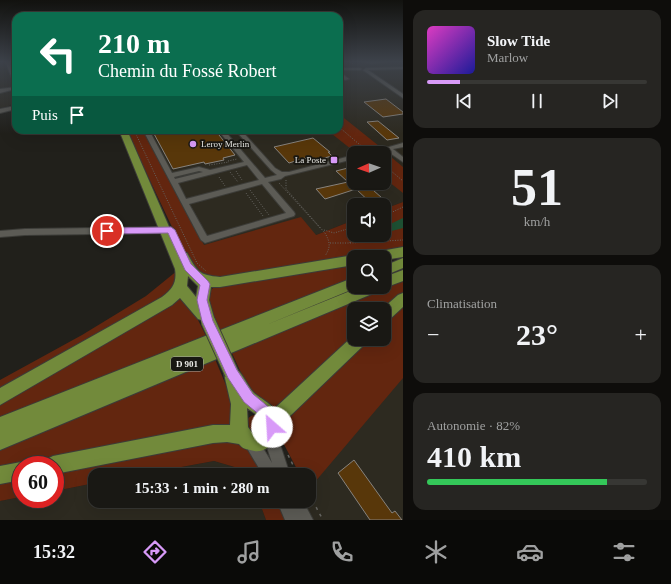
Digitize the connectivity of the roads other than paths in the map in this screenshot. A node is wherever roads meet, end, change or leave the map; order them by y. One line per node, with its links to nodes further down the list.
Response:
1 (387, 85): 4 (street)
2 (12, 89): 3 (street)
3 (0, 91)
4 (403, 96)
5 (12, 109): 6 (street)
6 (0, 111)
7 (125, 134): 22 (main road)
8 (148, 134): 19 (street)
9 (224, 134): 17 (street)
10 (242, 134): 16 (street)
11 (403, 145): 12 (street)
12 (391, 148)
13 (391, 151): 15 (street)
14 (347, 159): 18 (street)
15 (403, 159)
16 (266, 162): 17 (street); 18 (street)
17 (250, 164): 19 (street); 20 (street)
18 (283, 174): 20 (street)
19 (172, 179): 21 (street)
20 (264, 181): 21 (street); 21 (street)
21 (185, 202)
22 (168, 230): 23 (street); 31 (main road); 33 (main road)
23 (0, 234)
24 (403, 252): 25 (main road)
25 (391, 254)
26 (347, 261): 31 (main road)
27 (403, 263): 28 (main road)
28 (391, 268)
29 (403, 275): 30 (main road)
30 (391, 280)
31 (201, 284): 33 (main road); 33 (main road); 37 (main road)
32 (347, 286): 43 (main road, D 901)
33 (183, 288): 37 (main road); 40 (main road)
34 (357, 294): 46 (main road, D 901)
35 (403, 299): 36 (main road)
36 (391, 310)
37 (208, 321): 39 (main road, bridge)
38 (352, 346): 44 (main road)
39 (232, 374): 41 (main road); 42 (main road)
40 (0, 397)
41 (259, 407): 42 (main road); 44 (main road)
42 (239, 416): 45 (main road)
43 (0, 426)
44 (271, 430): 45 (main road); 49 (street)
45 (248, 440): 47 (main road); 48 (street)
46 (0, 441)
47 (64, 463)
48 (266, 468)
49 (280, 468)
50 (12, 473): 51 (main road)
51 (0, 475)
52 (287, 508): 54 (street)
53 (299, 508): 55 (street)
54 (293, 520)
55 (305, 520)

